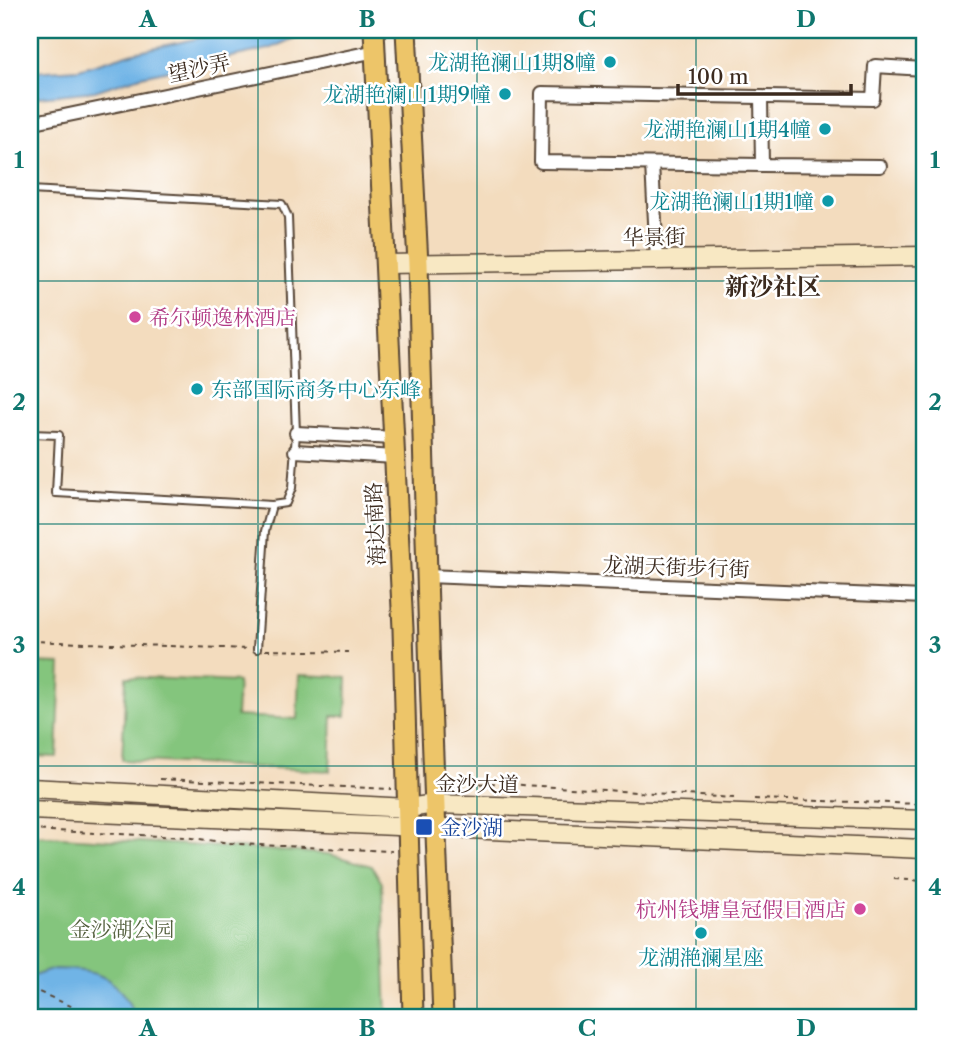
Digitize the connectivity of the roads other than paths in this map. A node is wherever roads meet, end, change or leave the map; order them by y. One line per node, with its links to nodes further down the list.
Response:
1 (374, 30): 3 (main road, 海达南路)
2 (406, 30): 14 (main road)
3 (376, 51): 6 (street, 望沙弄); 13 (main road, 海达南路)
4 (924, 69): 5 (street)
5 (761, 97): 7 (street); 8 (street)
6 (30, 123)
7 (652, 164): 8 (street); 12 (street)
8 (762, 165): 9 (street)
9 (880, 166)
10 (30, 190): 15 (lane)
11 (924, 256): 12 (main road, 华景街)
12 (656, 260): 14 (main road, 华景街)
13 (385, 264): 14 (main road, 华景街); 17 (main road, 海达南路)
14 (418, 264): 20 (main road)
15 (296, 433): 17 (street); 18 (lane)
16 (30, 434): 19 (lane)
17 (394, 448): 18 (street); 25 (main road, 海达南路)
18 (295, 451): 19 (lane)
19 (272, 505): 22 (lane)
20 (427, 576): 21 (street, 龙湖天街步行街); 24 (main road)
21 (924, 597)
22 (257, 649)
23 (30, 788): 25 (main road, 金沙大道)
24 (435, 796): 25 (main road, 金沙大道); 27 (main road, 金沙大道); 28 (main road)
25 (408, 808): 26 (main road, 金沙大道); 28 (main road, 金沙大道); 30 (main road, 海达南路)
26 (30, 810)
27 (924, 820)
28 (436, 829): 29 (main road, 金沙大道); 31 (main road)
29 (924, 849)
30 (413, 1017)
31 (443, 1017)

